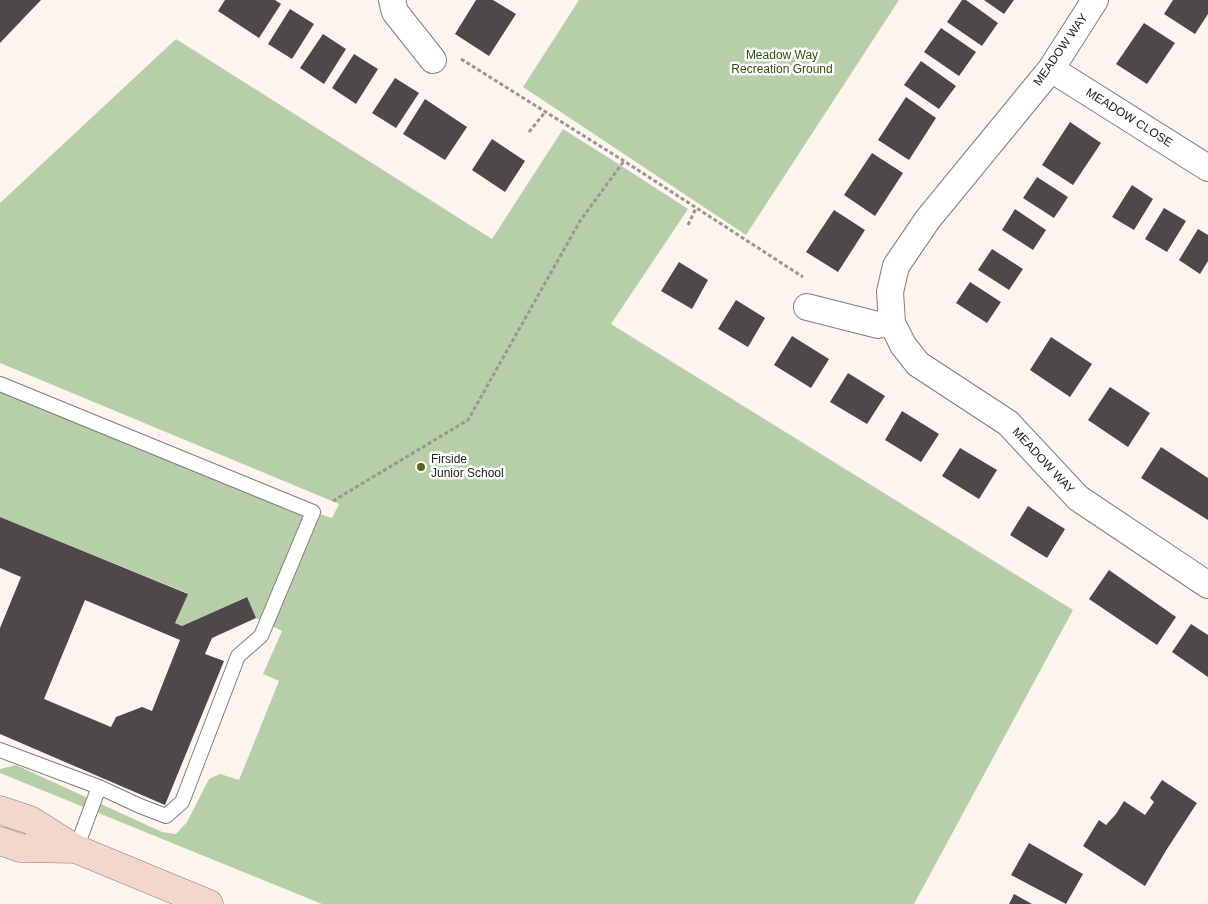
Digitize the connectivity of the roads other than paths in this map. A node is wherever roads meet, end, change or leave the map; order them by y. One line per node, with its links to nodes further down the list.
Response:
1 (392, 0): 3 (street)
2 (1095, 0): 4 (street, MEADOW WAY)
3 (433, 60)
4 (1051, 68): 5 (street, MEADOW CLOSE); 7 (street, MEADOW WAY)
5 (1208, 168)
6 (807, 307): 7 (street)
7 (892, 323): 9 (street, MEADOW WAY)
8 (0, 384): 11 (lane)
9 (1208, 585)
10 (0, 750): 11 (lane)
11 (99, 787): 14 (lane)
12 (0, 810): 14 (street)
13 (0, 841): 14 (street)
14 (76, 849): 15 (street)
15 (210, 904)

